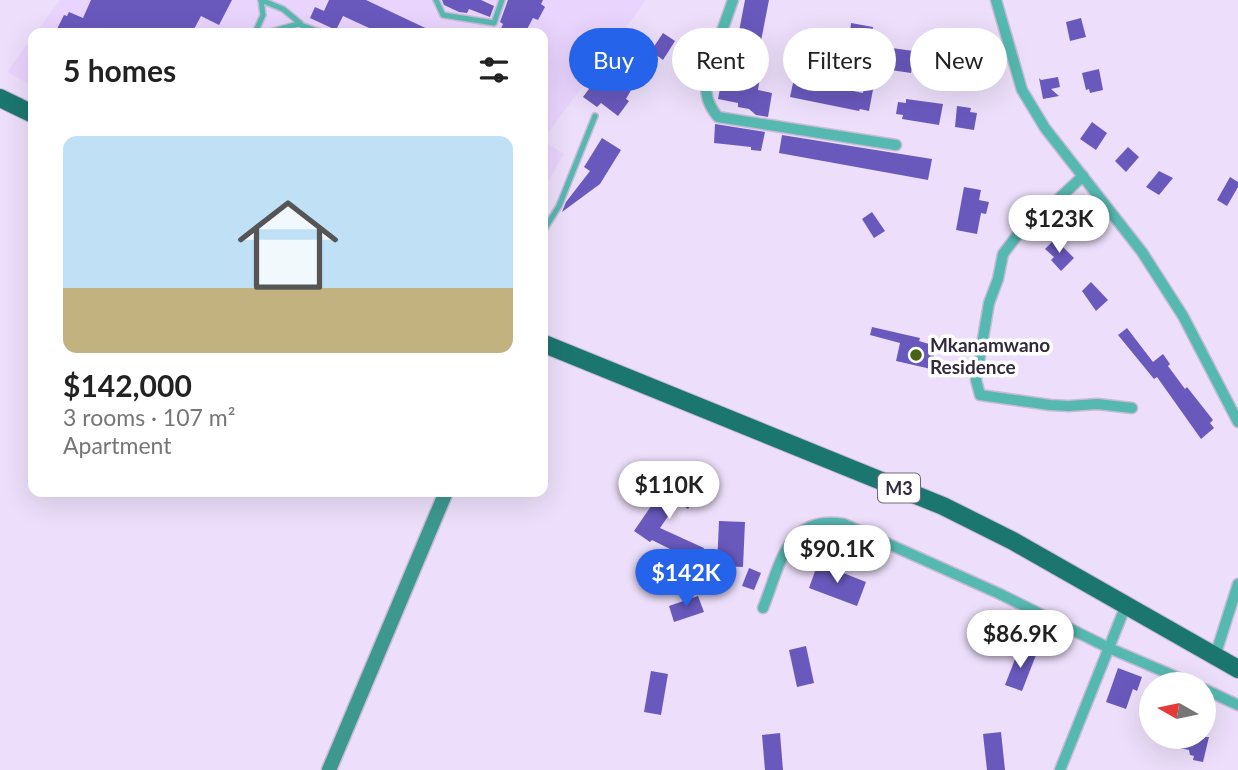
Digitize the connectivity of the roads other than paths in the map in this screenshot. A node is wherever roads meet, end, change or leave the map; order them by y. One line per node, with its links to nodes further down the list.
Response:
1 (261, 0): 6 (lane); 7 (lane)
2 (436, 0): 3 (lane)
3 (502, 0)
4 (733, 0): 13 (street)
5 (996, 0): 14 (street)
6 (301, 25): 8 (lane); 9 (lane)
7 (257, 28)
8 (280, 28)
9 (309, 28)
10 (0, 98): 11 (highway)
11 (28, 112)
12 (595, 116): 15 (lane)
13 (896, 145)
14 (1083, 176): 17 (street); 18 (street)
15 (548, 223)
16 (548, 345): 21 (highway, M3)
17 (1132, 408)
18 (1238, 422)
19 (444, 497): 29 (main road)
20 (1238, 584): 24 (street)
21 (1126, 605): 23 (street); 24 (highway, M3)
22 (762, 608): 23 (street)
23 (1109, 648): 26 (street); 30 (street)
24 (1215, 656): 25 (highway, M3)
25 (1238, 669)
26 (1165, 672)
27 (1216, 695): 28 (street)
28 (1238, 705)
29 (329, 770)
30 (1060, 770)

